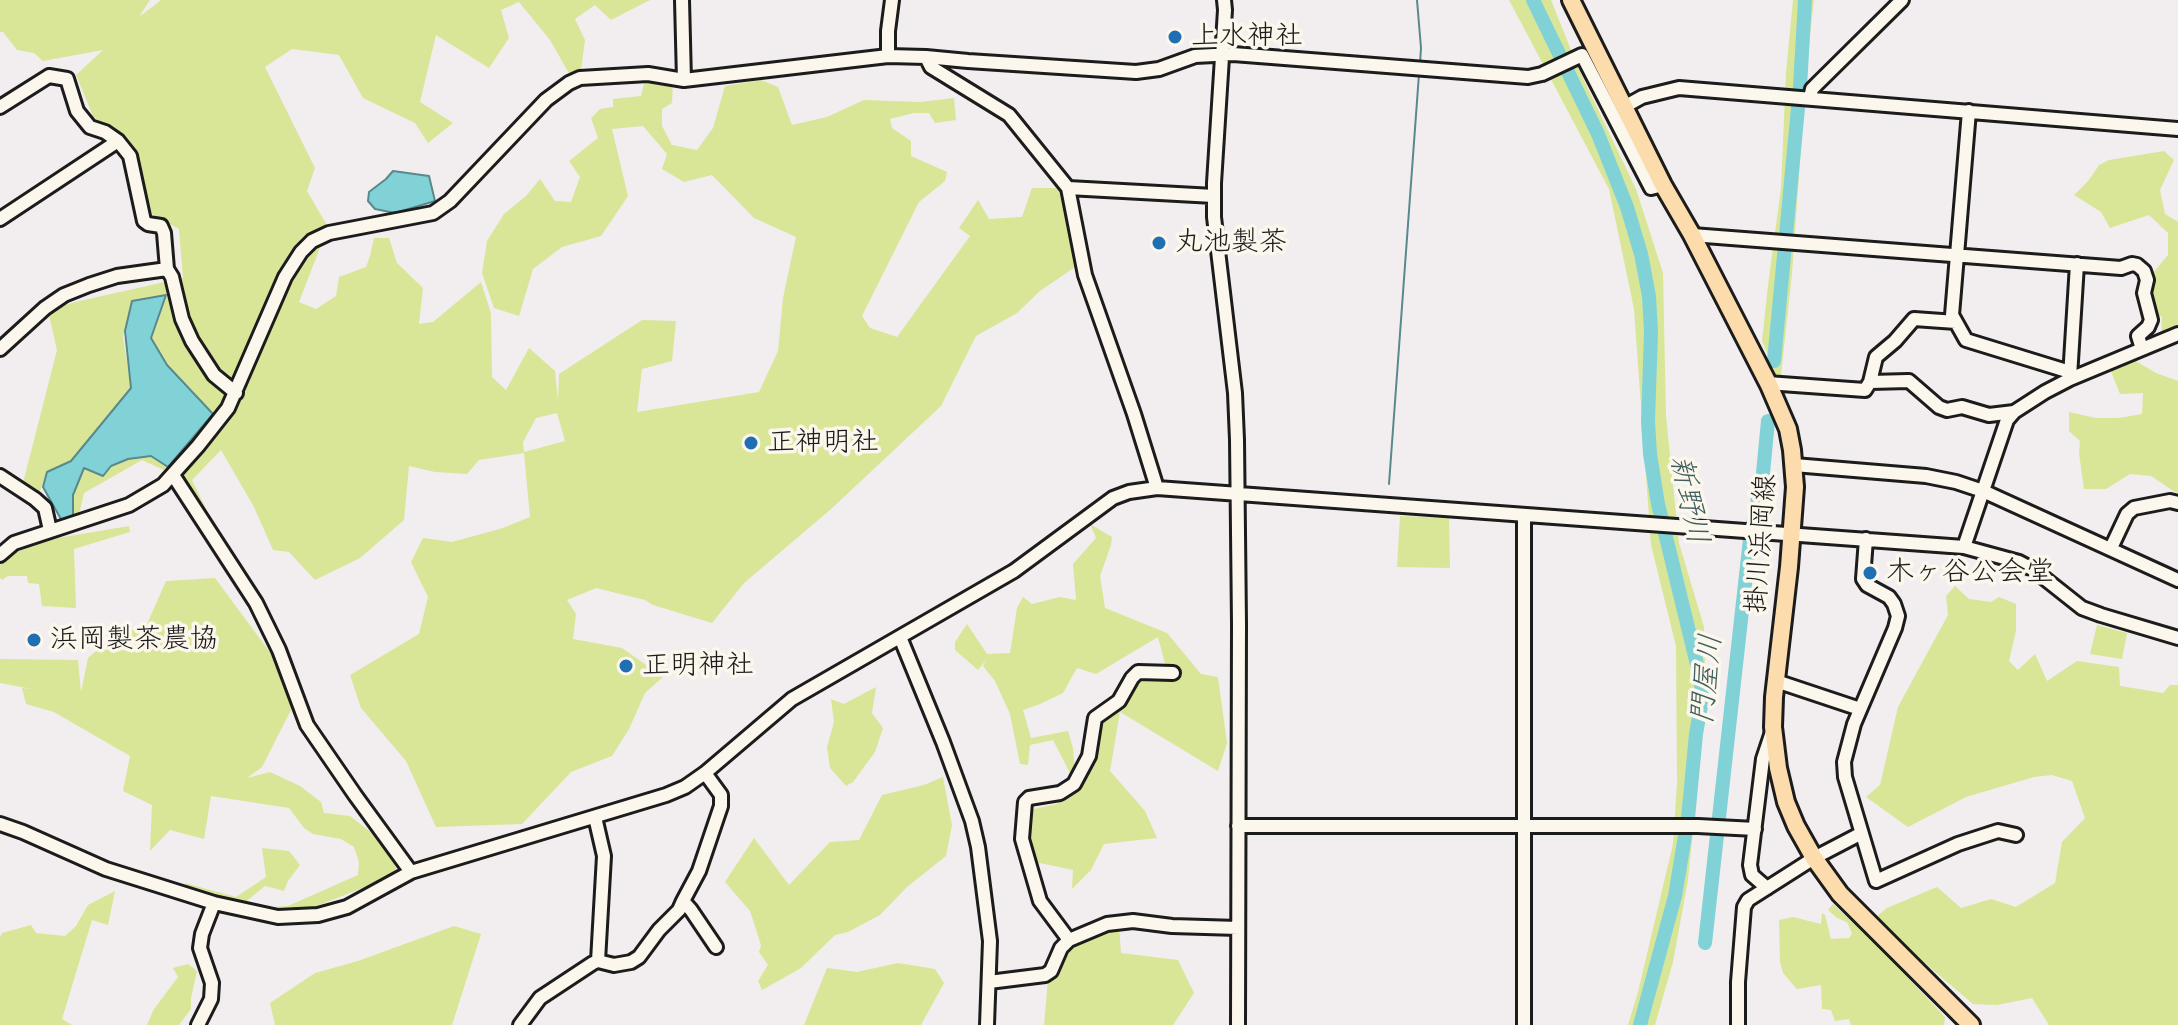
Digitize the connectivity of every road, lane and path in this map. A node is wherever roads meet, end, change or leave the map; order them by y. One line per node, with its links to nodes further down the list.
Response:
1 (682, 0): 10 (street)
2 (892, 0): 7 (street)
3 (1224, 0): 6 (street)
4 (1571, 0): 14 (main road, 掛川浜岡線)
5 (1902, 0): 12 (street)
6 (1222, 54): 9 (street); 18 (street); 20 (street)
7 (888, 56): 8 (street); 10 (street)
8 (926, 57): 9 (street); 11 (street)
9 (968, 61): 11 (street)
10 (684, 80): 33 (street)
11 (966, 87): 19 (street)
12 (1810, 98): 14 (street); 15 (street)
13 (0, 107): 17 (street)
14 (1624, 107): 18 (main road, 掛川浜岡線)
15 (1969, 111): 16 (street); 23 (street)
16 (2178, 129)
17 (118, 141): 21 (street); 25 (street)
18 (1663, 185): 22 (main road, 掛川浜岡線)
19 (1068, 188): 20 (street); 38 (street)
20 (1214, 196): 40 (street)
21 (0, 219)
22 (1692, 235): 23 (street); 32 (main road, 掛川浜岡線)
23 (1957, 255): 24 (street); 26 (street)
24 (2077, 264): 29 (street); 30 (street)
25 (167, 269): 28 (street); 33 (street)
26 (1956, 322): 30 (street); 31 (street)
27 (2178, 334): 29 (street)
28 (0, 349)
29 (2142, 349): 30 (street)
30 (2070, 376): 34 (street)
31 (1870, 382): 32 (street); 34 (street)
32 (1767, 383): 35 (main road, 掛川浜岡線)
33 (236, 393): 36 (street)
34 (2014, 412): 39 (street)
35 (1794, 465): 39 (street); 44 (main road, 掛川浜岡線)
36 (173, 475): 43 (street); 65 (street)
37 (0, 476): 43 (street)
38 (1157, 488): 40 (street); 50 (street)
39 (1983, 491): 46 (street); 47 (street)
40 (1238, 492): 42 (street); 59 (street)
41 (2178, 503): 47 (street)
42 (1524, 515): 44 (street); 60 (street)
43 (50, 530): 48 (street)
44 (1792, 534): 45 (street); 53 (main road, 掛川浜岡線)
45 (1866, 539): 46 (street); 54 (street)
46 (1964, 547): 51 (street)
47 (2111, 548): 49 (street)
48 (0, 555)
49 (2178, 580)
50 (900, 637): 56 (street); 73 (street)
51 (2178, 638)
52 (1173, 673): 70 (street)
53 (1776, 681): 54 (street); 55 (main road, 掛川浜岡線)
54 (1860, 709): 62 (street)
55 (1773, 727): 61 (street); 64 (main road, 掛川浜岡線)
56 (705, 773): 57 (street); 67 (street)
57 (595, 817): 65 (street); 72 (street)
58 (0, 824): 68 (street)
59 (1238, 826): 60 (street); 69 (street)
60 (1524, 827): 61 (street); 78 (street)
61 (1755, 829): 66 (street)
62 (1860, 834): 63 (street); 64 (street)
63 (2016, 835)
64 (1814, 858): 66 (street); 80 (main road, 掛川浜岡線)
65 (411, 872): 68 (street)
66 (1767, 888): 79 (street)
67 (683, 901): 71 (street); 72 (street)
68 (214, 903): 74 (street)
69 (1238, 928): 70 (street); 77 (street)
70 (1069, 940): 73 (street)
71 (716, 947)
72 (598, 961): 75 (street)
73 (989, 982): 76 (street)
74 (198, 1025)
75 (520, 1025)
76 (987, 1025)
77 (1238, 1025)
78 (1524, 1025)
79 (1738, 1025)
80 (1971, 1025)

